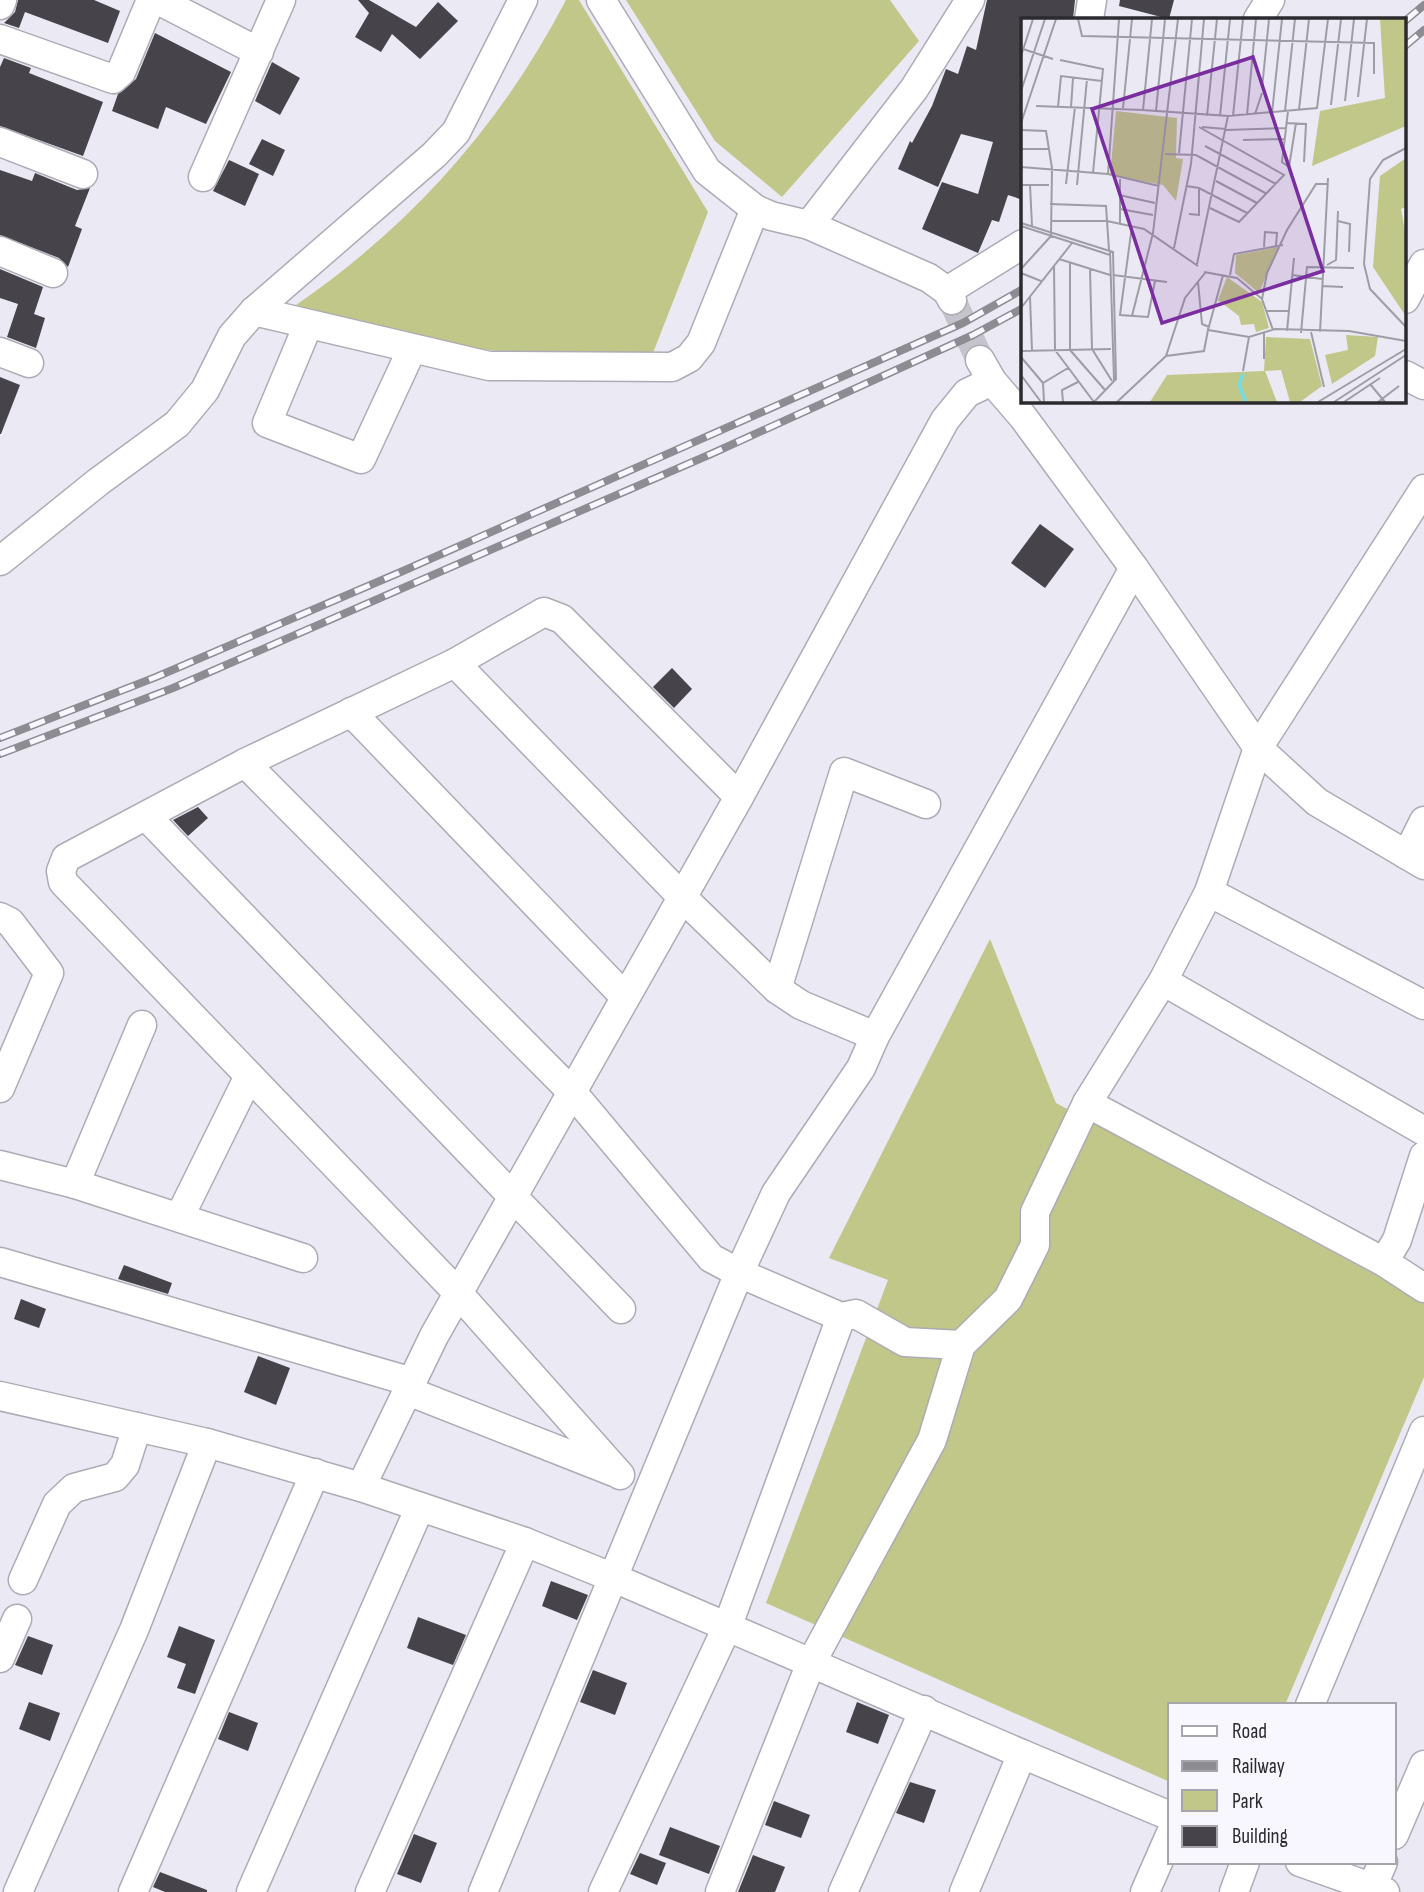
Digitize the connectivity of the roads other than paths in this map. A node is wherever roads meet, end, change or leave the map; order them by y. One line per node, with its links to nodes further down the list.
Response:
1 (2, 0): 10 (street)
2 (151, 0): 13 (street)
3 (158, 0): 14 (street)
4 (281, 0): 14 (street)
5 (523, 0): 25 (street)
6 (601, 0): 18 (street)
7 (970, 0): 19 (street)
8 (1092, 0): 11 (street)
9 (1270, 0): 12 (street)
10 (0, 5)
11 (1089, 18)
12 (1259, 18)
13 (0, 39)
14 (259, 52): 17 (street)
15 (0, 142): 16 (street)
16 (83, 174)
17 (203, 177)
18 (755, 209): 19 (street); 27 (street)
19 (808, 225): 20 (street)
20 (1021, 245)
21 (0, 251): 23 (street)
22 (1424, 264): 24 (street)
23 (53, 273)
24 (1406, 297)
25 (254, 311): 26 (street); 33 (street)
26 (308, 325): 27 (street); 27 (street)
27 (412, 349)
28 (0, 352): 29 (street)
29 (29, 363)
30 (1406, 375): 31 (street)
31 (1424, 384)
32 (1424, 489): 37 (street)
33 (0, 561)
34 (1135, 568): 37 (street); 39 (street); 52 (street)
35 (455, 663): 36 (street); 39 (street); 45 (street)
36 (351, 712): 38 (street); 49 (street)
37 (1258, 748): 43 (street); 44 (street)
38 (245, 764): 41 (street); 55 (street)
39 (739, 797): 45 (street)
40 (926, 804): 48 (street)
41 (147, 817): 53 (street); 61 (street)
42 (1424, 821): 43 (street)
43 (1415, 860)
44 (1209, 892): 47 (street); 50 (street)
45 (682, 897): 48 (street); 49 (street)
46 (0, 917): 54 (street)
47 (1163, 981): 56 (street); 57 (street)
48 (777, 989): 52 (street)
49 (625, 997): 55 (street)
50 (1424, 1006)
51 (142, 1025): 60 (street)
52 (875, 1035): 66 (street)
53 (249, 1076): 62 (street); 68 (street)
54 (0, 1088)
55 (572, 1092): 61 (street); 66 (street)
56 (1087, 1103): 65 (street); 71 (street)
57 (1424, 1131)
58 (1424, 1156): 65 (street)
59 (0, 1165): 60 (street)
60 (75, 1184): 62 (street)
61 (513, 1196): 68 (street); 69 (street)
62 (180, 1216): 63 (street)
63 (303, 1258)
64 (0, 1262): 72 (street)
65 (1384, 1262): 67 (street)
66 (739, 1273): 70 (street); 80 (street)
67 (1424, 1288)
68 (458, 1293): 72 (street); 78 (street)
69 (621, 1309)
70 (841, 1317): 71 (street); 86 (street)
71 (961, 1345): 88 (street)
72 (410, 1386): 78 (street); 79 (street)
73 (0, 1396): 74 (street)
74 (137, 1427): 76 (street); 84 (street)
75 (1424, 1431): 89 (street)
76 (207, 1443): 77 (street); 99 (street)
77 (315, 1473): 79 (street); 100 (street)
78 (620, 1475): 80 (street)
79 (360, 1487): 81 (street)
80 (648, 1488): 83 (street)
81 (420, 1507): 82 (street); 101 (street)
82 (525, 1542): 83 (street); 102 (street)
83 (614, 1578): 86 (street); 103 (street)
84 (23, 1580)
85 (17, 1619): 87 (street)
86 (728, 1625): 88 (street); 104 (street)
87 (0, 1658)
88 (811, 1663): 90 (street); 105 (street)
89 (1311, 1703)
90 (923, 1710): 91 (street); 106 (street)
91 (1022, 1754): 93 (street); 107 (street)
92 (1424, 1765): 94 (street)
93 (1168, 1815)
94 (1396, 1830)
95 (1168, 1839): 108 (street)
96 (1244, 1864): 109 (street)
97 (1307, 1864): 98 (street)
98 (1378, 1883)
99 (18, 1892)
100 (133, 1892)
101 (251, 1892)
102 (370, 1892)
103 (484, 1892)
104 (603, 1892)
105 (720, 1892)
106 (844, 1892)
107 (964, 1892)
108 (1144, 1892)
109 (1234, 1892)

